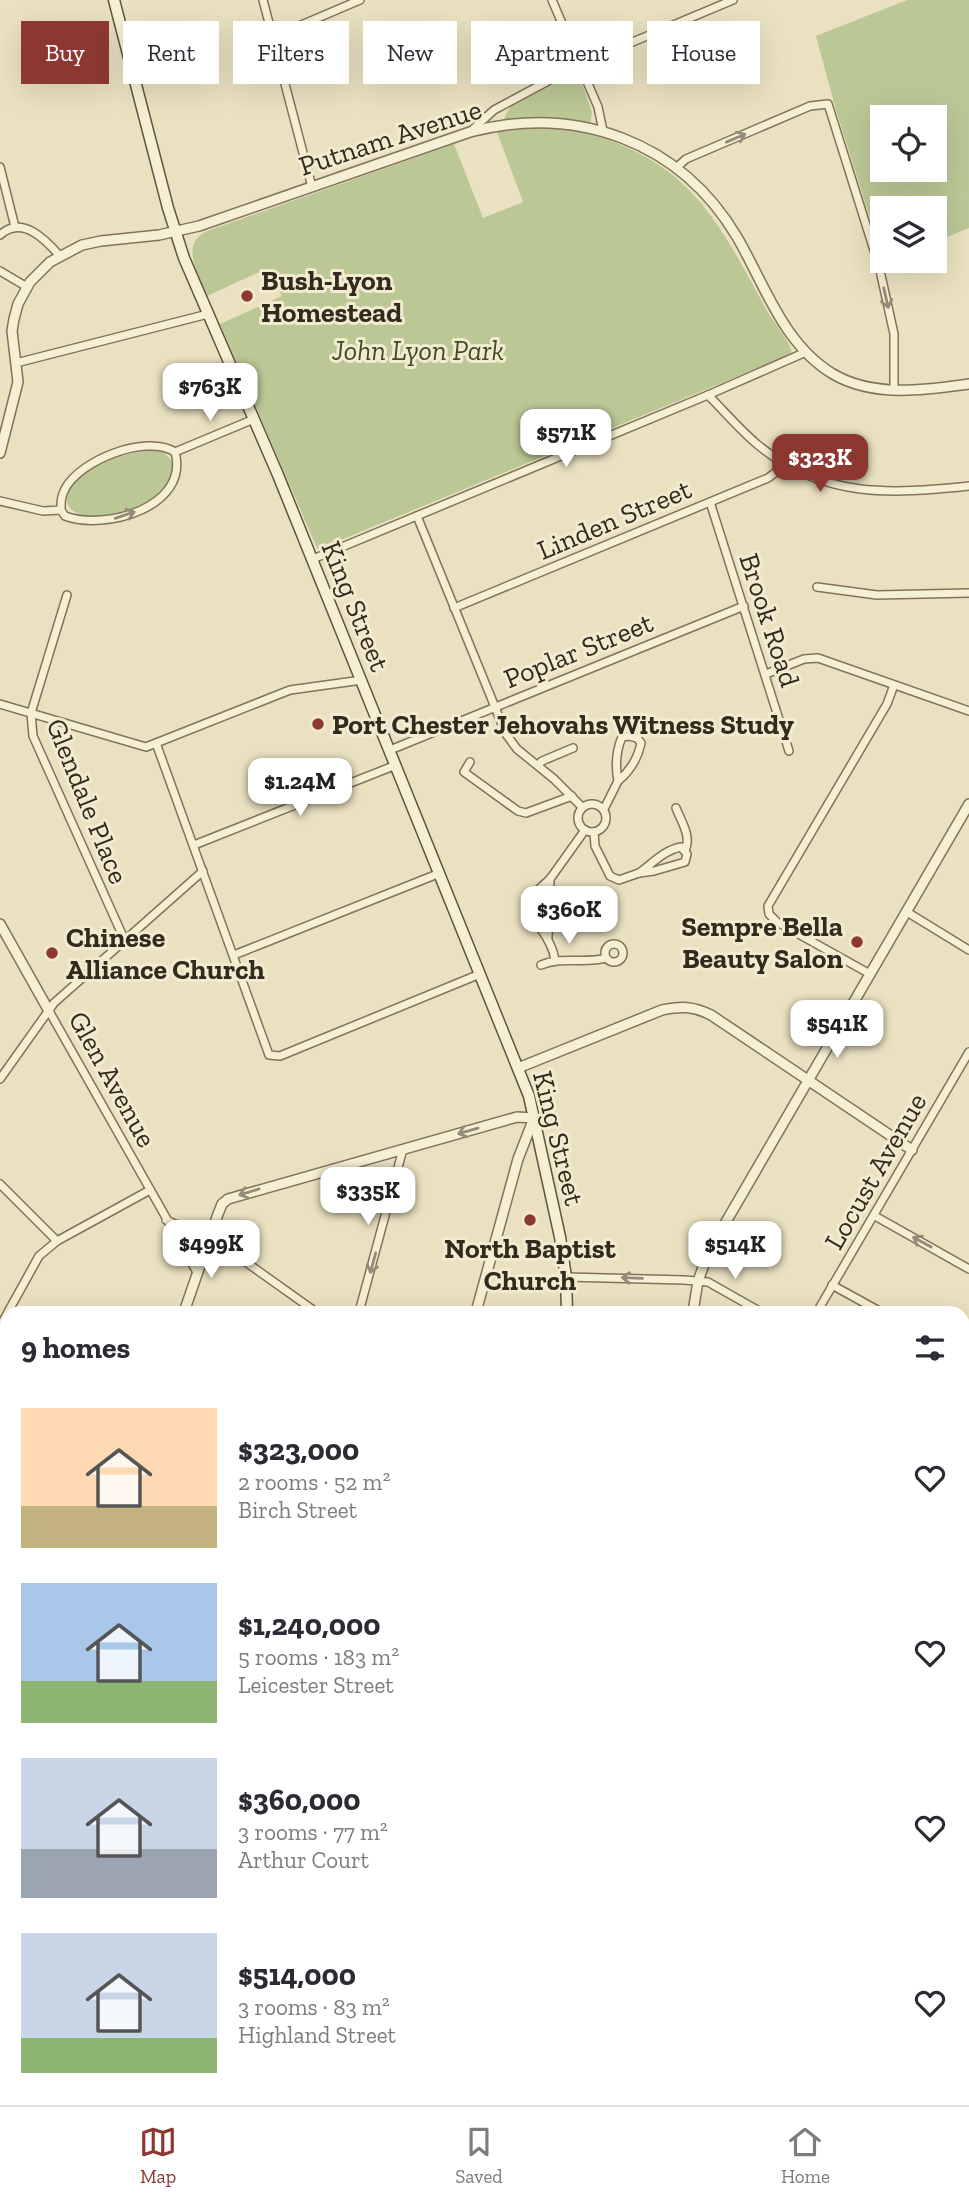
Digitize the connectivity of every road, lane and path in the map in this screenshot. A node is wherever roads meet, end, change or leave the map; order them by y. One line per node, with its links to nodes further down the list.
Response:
1 (114, 0): 19 (main road, King Street)
2 (263, 0): 6 (street)
3 (360, 0): 7 (street)
4 (552, 0): 8 (street)
5 (733, 0): 9 (street)
6 (269, 21)
7 (311, 21)
8 (561, 21)
9 (633, 42)
10 (285, 84): 17 (street)
11 (543, 84): 14 (street)
12 (588, 84): 13 (street)
13 (603, 131): 14 (street, Putnam Avenue); 16 (street, Putnam Avenue)
14 (470, 132): 17 (street, Putnam Avenue)
15 (0, 167): 18 (street)
16 (676, 168): 25 (street, Putnam Avenue); 28 (street, one-way to 28)
17 (312, 187): 19 (street, Putnam Avenue)
18 (15, 227): 20 (street); 21 (street)
19 (176, 232): 21 (street, Putnam Avenue); 24 (main road, King Street)
20 (0, 235)
21 (60, 256): 23 (street, Putnam Avenue)
22 (0, 271): 23 (street)
23 (27, 286): 26 (street)
24 (208, 314): 26 (street); 30 (main road, King Street)
25 (806, 352): 28 (street, Putnam Avenue); 29 (street)
26 (16, 363): 32 (street)
27 (969, 384): 28 (street, Putnam Avenue)
28 (894, 390)
29 (708, 395): 33 (street); 38 (street)
30 (254, 419): 31 (street); 39 (main road, King Street)
31 (175, 452): 37 (street); 37 (street, one-way to 31)
32 (0, 453)
33 (787, 464): 34 (street); 36 (street, Linden Street)
34 (969, 486)
35 (0, 501): 37 (street)
36 (710, 502): 43 (street, Brook Road); 44 (street, Linden Street)
37 (61, 510)
38 (416, 516): 39 (street); 44 (street)
39 (313, 559): 46 (main road, King Street)
40 (817, 586): 41 (street)
41 (969, 593)
42 (67, 595): 51 (street, Glendale Place)
43 (744, 606): 45 (street, Brook Road); 49 (street, Poplar Street)
44 (454, 608): 49 (street)
45 (766, 674): 47 (street); 55 (street, Brook Road)
46 (362, 680): 52 (street); 54 (main road, King Street)
47 (894, 685): 50 (street); 83 (street)
48 (0, 704): 51 (street)
49 (495, 706): 54 (street, Poplar Street); 58 (street)
50 (969, 711)
51 (30, 713): 52 (street); 76 (street, Glendale Place)
52 (156, 743): 67 (street)
53 (573, 748): 58 (street)
54 (390, 750): 57 (main road, King Street)
55 (789, 751)
56 (470, 762): 60 (street)
57 (396, 765): 67 (street); 70 (main road, King Street)
58 (538, 765): 60 (street)
59 (618, 781): 59 (street); 64 (street)
60 (572, 796): 62 (street)
61 (969, 804): 73 (street)
62 (582, 807): 64 (street); 65 (street)
63 (676, 808): 68 (street)
64 (604, 809): 66 (street)
65 (585, 830): 66 (street); 72 (street)
66 (594, 832): 71 (street)
67 (194, 845): 69 (street)
68 (685, 850): 71 (street); 71 (street)
69 (203, 871): 76 (street); 78 (street)
70 (440, 873): 78 (street); 82 (main road, King Street)
71 (639, 873)
72 (550, 879): 75 (street); 75 (street)
73 (907, 912): 77 (street); 83 (street)
74 (0, 924): 84 (street, Glen Avenue)
75 (548, 937): 80 (street)
76 (125, 941): 84 (street)
77 (969, 950)
78 (234, 955): 82 (street)
79 (606, 958): 80 (street)
80 (555, 960): 81 (street)
81 (541, 965)
82 (480, 974): 86 (main road, King Street)
83 (870, 974): 88 (street)
84 (49, 1011): 87 (street); 93 (street, Glen Avenue)
85 (969, 1052): 91 (street, Locust Avenue)
86 (518, 1068): 88 (street); 89 (main road, King Street)
87 (0, 1079)
88 (808, 1080): 91 (street); 101 (street)
89 (534, 1118): 90 (street, one-way to 90); 100 (main road, King Street); 107 (street)
90 (403, 1149): 96 (street, one-way to 96); 106 (street, one-way to 106)
91 (912, 1150): 94 (street, Locust Avenue)
92 (0, 1184): 97 (street)
93 (150, 1190): 95 (street, Glen Avenue); 97 (street)
94 (875, 1216): 98 (street, one-way to 94); 102 (street, Locust Avenue)
95 (166, 1220): 96 (street); 99 (street, Glen Avenue)
96 (210, 1238): 99 (street); 105 (street)
97 (57, 1241): 103 (street)
98 (969, 1269)
99 (198, 1274): 104 (street)
100 (566, 1277): 101 (street, one-way to 100); 108 (main road, King Street)
101 (698, 1281): 109 (street); 110 (street)
102 (832, 1285): 111 (street, Locust Avenue); 112 (street)
103 (11, 1306)
104 (186, 1306)
105 (307, 1306)
106 (361, 1306)
107 (478, 1306)
108 (567, 1306)
109 (694, 1306)
110 (750, 1306)
111 (820, 1306)
112 (870, 1306)

